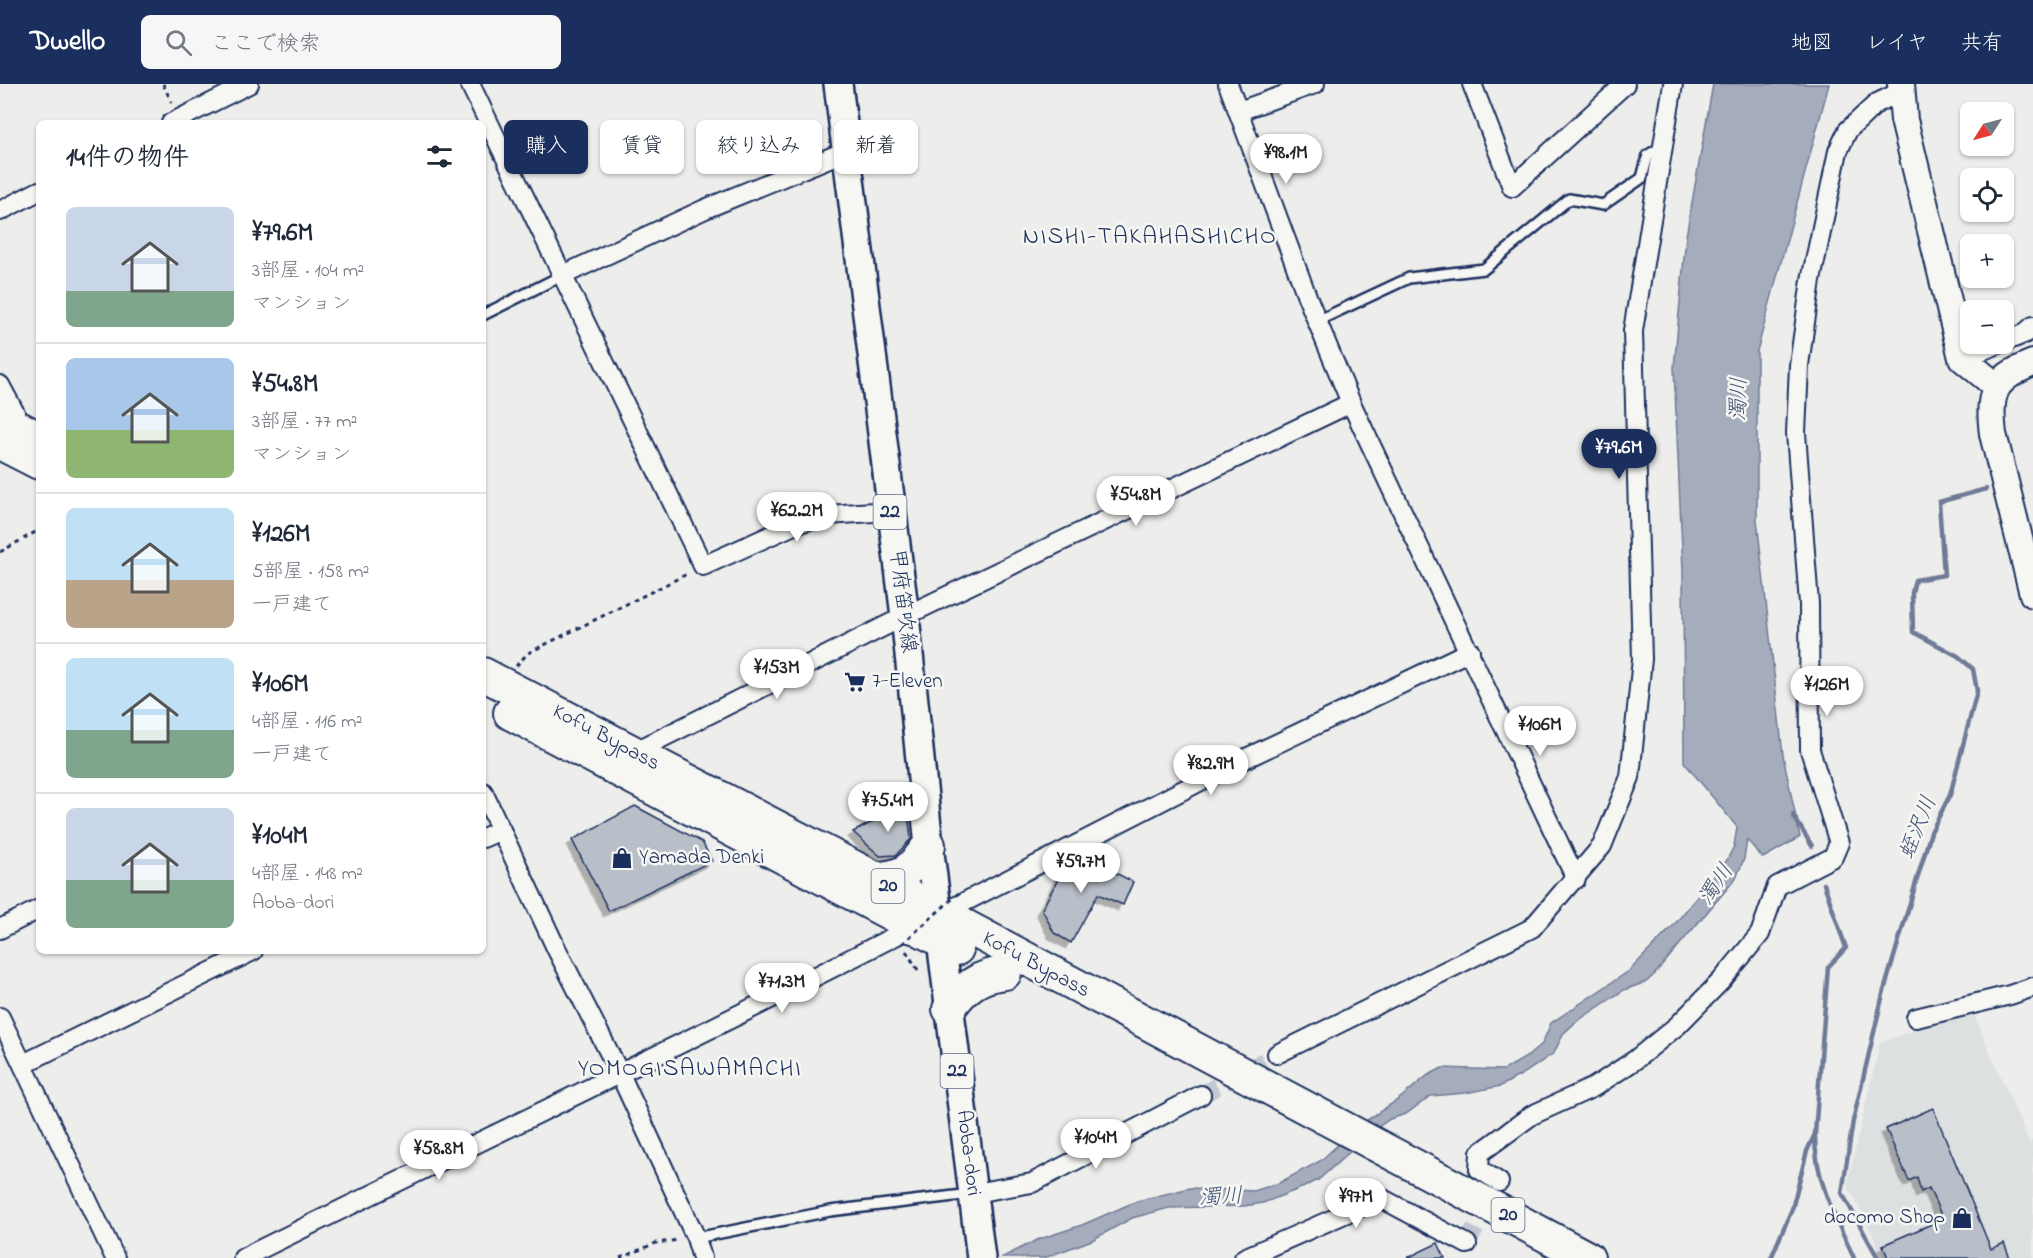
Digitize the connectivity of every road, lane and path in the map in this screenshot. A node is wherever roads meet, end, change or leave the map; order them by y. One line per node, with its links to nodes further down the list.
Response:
1 (163, 84): 12 (path)
2 (470, 84): 20 (street)
3 (838, 84): 14 (main road, 甲府笛吹線 / 22)
4 (1228, 84): 11 (street)
5 (1315, 84): 11 (street)
6 (1472, 84): 7 (street)
7 (1625, 84)
8 (1672, 84): 15 (street)
9 (240, 86): 13 (street)
10 (1901, 88): 26 (street); 65 (street)
11 (1239, 111): 22 (street)
12 (177, 120)
13 (179, 120)
14 (842, 120)
15 (1663, 146): 22 (lane); 47 (street)
16 (834, 156): 20 (street)
17 (849, 174): 33 (main road, 甲府笛吹線 / 22)
18 (36, 193): 19 (street)
19 (0, 211)
20 (561, 276): 21 (lane); 36 (street)
21 (486, 314)
22 (1317, 321): 30 (street)
23 (2033, 326): 24 (street)
24 (2014, 338)
25 (1973, 354): 26 (street)
26 (1962, 358): 29 (street)
27 (2033, 363): 29 (street)
28 (0, 385): 31 (street)
29 (1996, 386): 37 (street)
30 (1351, 404): 38 (street); 39 (street)
31 (16, 432): 32 (highway)
32 (36, 459)
33 (890, 511): 36 (street); 38 (main road, 甲府笛吹線 / 22)
34 (36, 532): 35 (path)
35 (0, 552)
36 (703, 566): 40 (path)
37 (2033, 594)
38 (905, 616): 41 (street); 45 (main road, 甲府笛吹線 / 22)
39 (1470, 651): 47 (street); 50 (street)
40 (489, 683): 41 (highway, Kofu Bypass / 20); 50 (highway, Kofu Bypass / 20)
41 (634, 752): 46 (highway, Kofu Bypass / 20)
42 (486, 798): 43 (street)
43 (501, 830): 44 (street); 61 (street)
44 (486, 837)
45 (929, 845): 46 (highway); 50 (main road, 甲府笛吹線 / 22)
46 (875, 878): 50 (highway, Kofu Bypass / 20)
47 (1576, 879): 59 (street)
48 (960, 892): 53 (path, bridge)
49 (36, 911): 51 (street)
50 (940, 928): 54 (highway, Kofu Bypass / 20); 56 (main road, Aoba-dori / 22); 61 (street); 63 (highway, Kofu Bypass / 20)
51 (0, 929)
52 (247, 954): 60 (street)
53 (918, 970)
54 (1005, 973): 56 (highway); 63 (highway, Kofu Bypass / 20)
55 (2033, 987): 58 (street)
56 (949, 1009): 66 (main road, Aoba-dori / 22)
57 (0, 1017): 60 (street)
58 (1916, 1018)
59 (1276, 1054)
60 (23, 1064): 69 (street)
61 (619, 1072): 68 (street); 70 (street)
62 (1201, 1095): 66 (street)
63 (1272, 1102): 64 (highway, Kofu Bypass / 20)
64 (1414, 1178): 74 (highway, Kofu Bypass / 20); 75 (highway, Kofu Bypass / 20)
65 (1499, 1182)
66 (974, 1197): 68 (lane); 72 (main road, Aoba-dori / 22)
67 (1467, 1244): 73 (street)
68 (699, 1248): 71 (path)
69 (115, 1258)
70 (243, 1258)
71 (620, 1258)
72 (981, 1258)
73 (1244, 1258)
74 (1542, 1258)
75 (1588, 1258)

